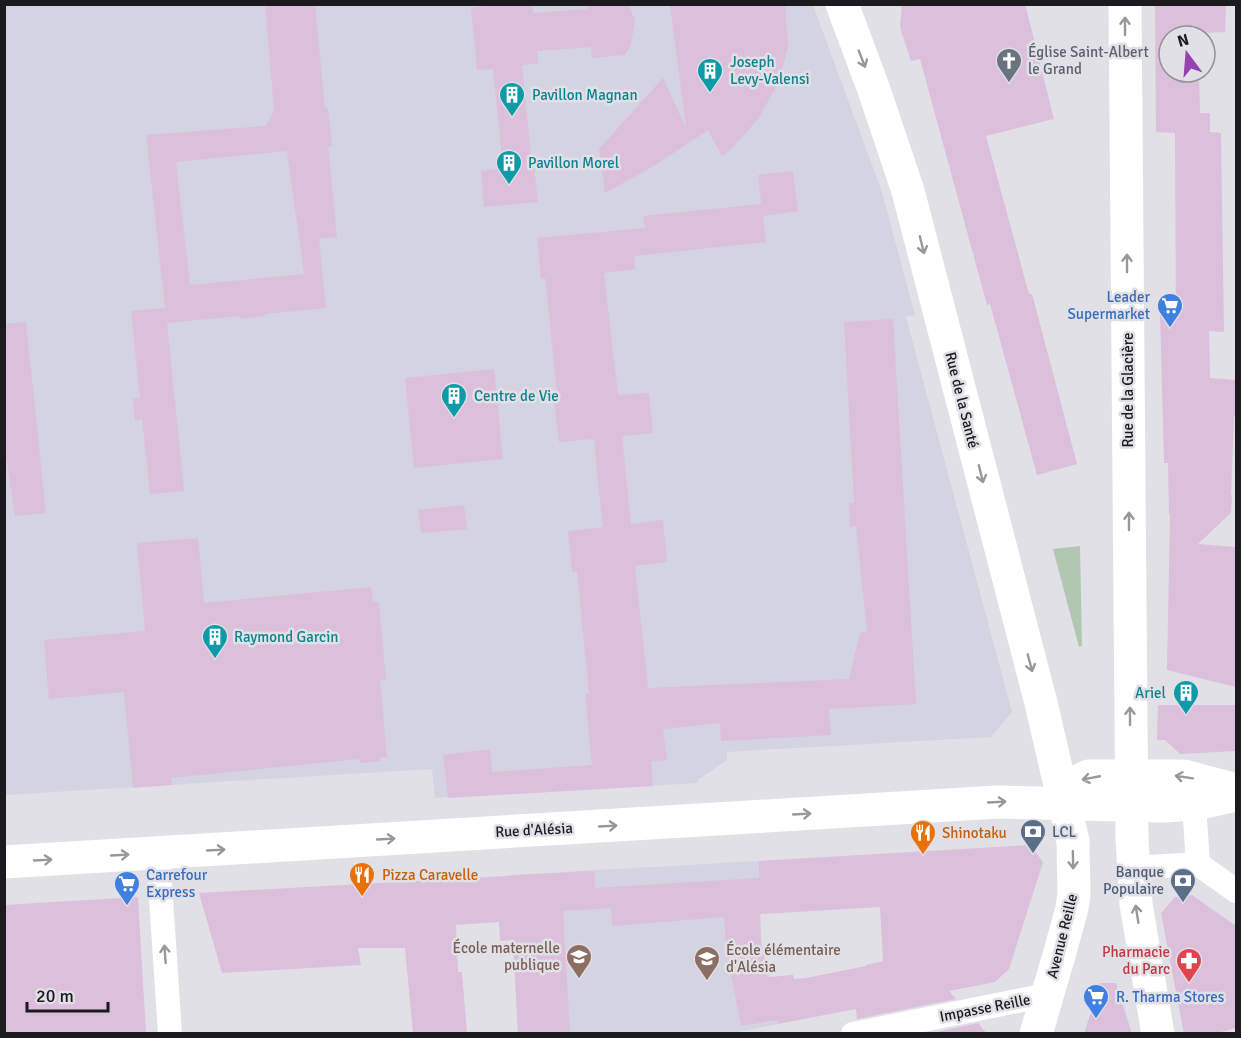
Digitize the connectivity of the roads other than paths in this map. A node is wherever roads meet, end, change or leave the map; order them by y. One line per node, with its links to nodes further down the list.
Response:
1 (842, 4): 6 (street, Rue de la Santé, one-way to 6)
2 (1125, 4): 3 (street, Rue de la Glacière, one-way to 2)
3 (1131, 789): 4 (street, one-way to 3); 6 (street, Rue d'Alésia); 7 (street); 11 (street, Rue de la Glacière)
4 (1236, 790)
5 (1236, 795): 7 (street)
6 (1064, 802): 8 (street, Rue d'Alésia, one-way to 6); 13 (street, Avenue Reille, one-way to 13)
7 (1194, 804): 10 (street)
8 (158, 853): 9 (street, Rue d'Alésia, one-way to 8); 14 (street, one-way to 8)
9 (4, 862)
10 (1198, 864): 11 (street); 12 (street)
11 (1133, 868): 17 (street, Rue de la Glacière, one-way to 11)
12 (1236, 891)
13 (1047, 995): 15 (street, Impasse Reille); 16 (street, Avenue Reille)
14 (170, 1034)
15 (853, 1034)
16 (1036, 1034)
17 (1158, 1034)

